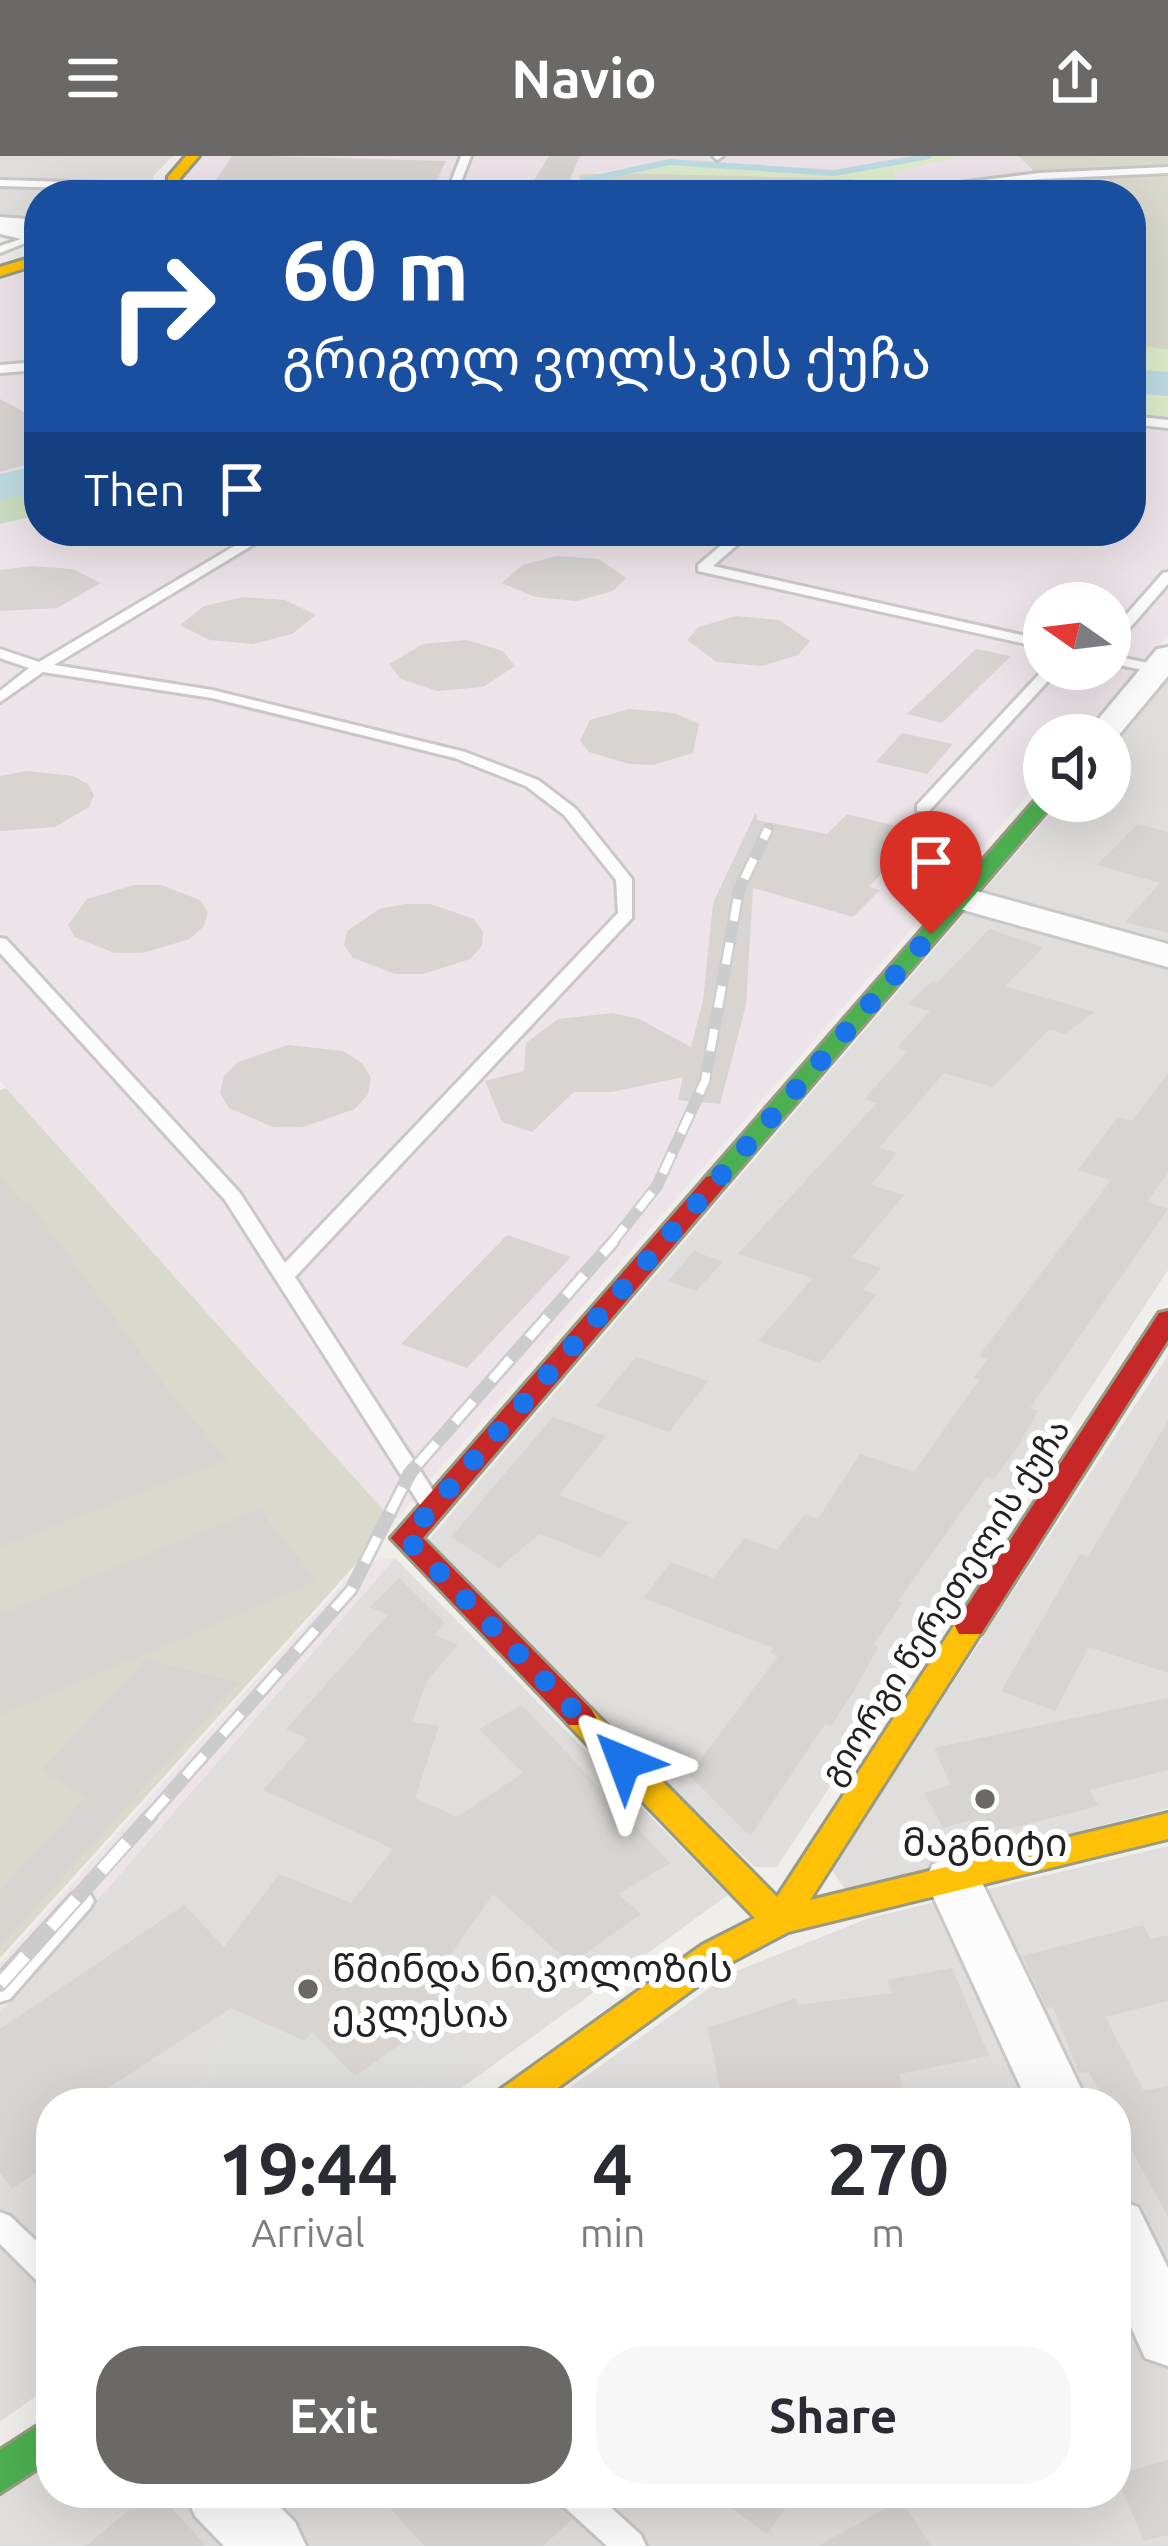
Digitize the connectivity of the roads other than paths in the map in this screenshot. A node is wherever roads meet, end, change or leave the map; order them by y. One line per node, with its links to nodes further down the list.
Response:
1 (1168, 170): 2 (lane)
2 (1003, 180)
3 (244, 546): 11 (lane)
4 (729, 546): 7 (lane)
5 (1168, 576): 6 (lane)
6 (1131, 618)
7 (1023, 639)
8 (0, 652): 11 (lane)
9 (1131, 661): 10 (lane)
10 (1162, 663): 14 (street)
11 (40, 667): 13 (lane); 20 (lane)
12 (1033, 690): 15 (lane)
13 (0, 698)
14 (1119, 714)
15 (923, 808)
16 (1027, 822): 17 (street)
17 (962, 898): 19 (street); 22 (street)
18 (0, 943): 20 (lane)
19 (1168, 956)
20 (284, 1276): 22 (lane)
21 (1168, 1319): 26 (street, გიორგი წერეთელის ქუჩა)
22 (432, 1507): 26 (street)
23 (1168, 1826): 24 (street)
24 (953, 1880): 26 (street); 29 (street)
25 (81, 1901): 27 (lane)
26 (779, 1921): 28 (street)
27 (0, 1991)
28 (531, 2088)
29 (1051, 2088)
30 (0, 2225): 32 (lane)
31 (1131, 2259): 33 (street)
32 (36, 2260)
33 (1168, 2337)
34 (36, 2447): 35 (street)
35 (0, 2474)
36 (234, 2508): 38 (street)
37 (589, 2508): 39 (lane)
38 (271, 2546)
39 (631, 2546)

